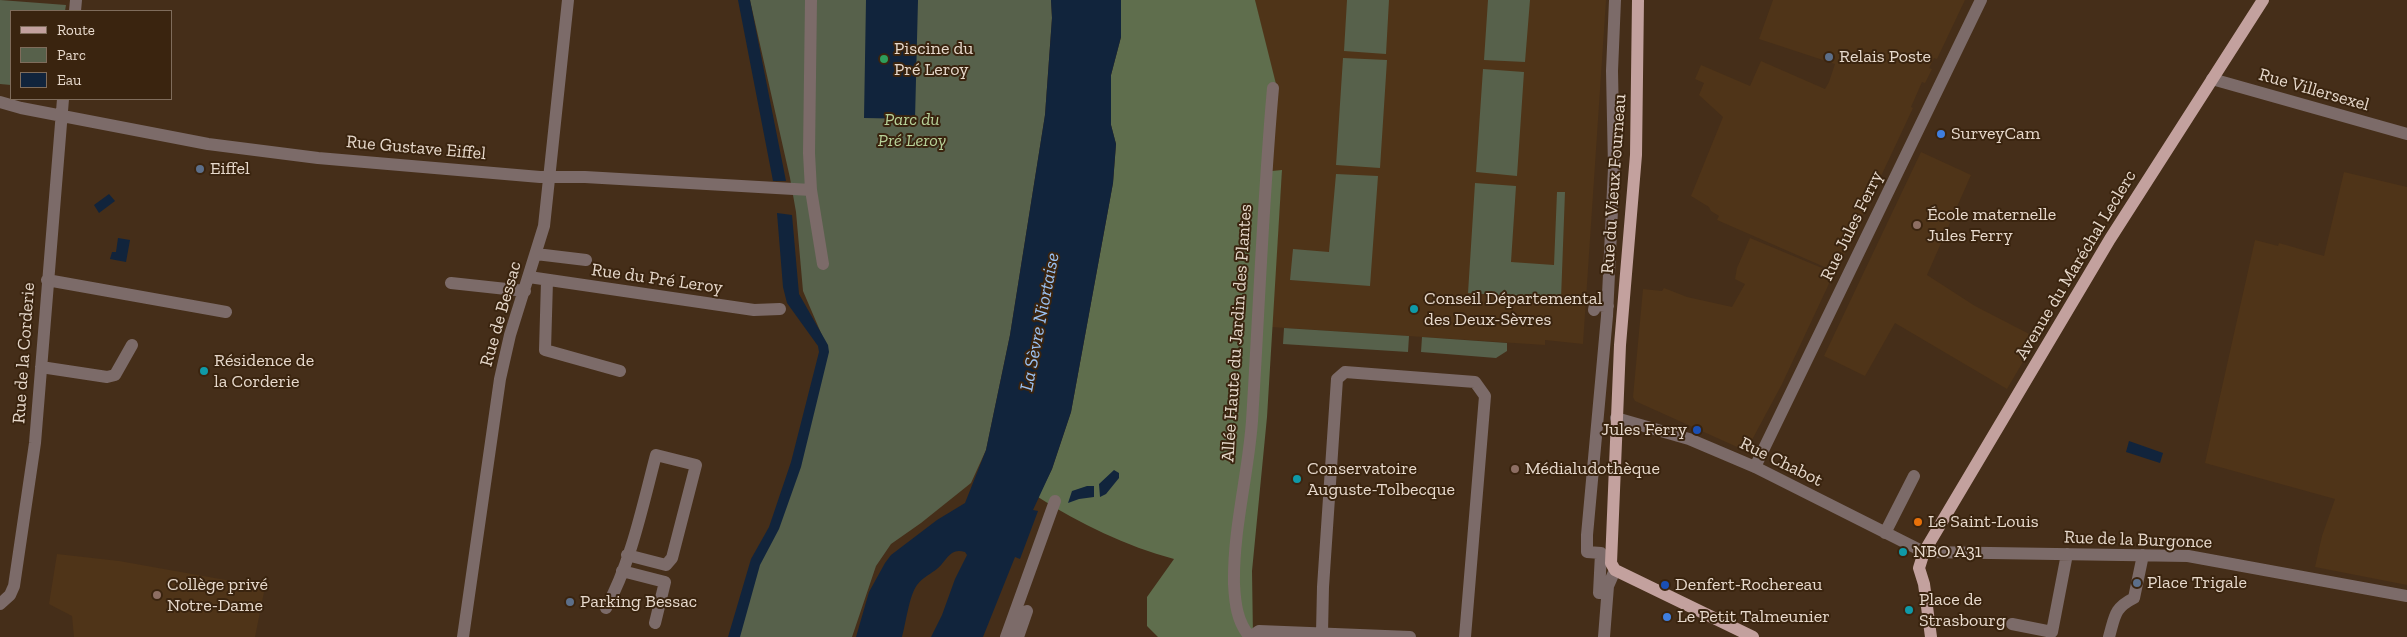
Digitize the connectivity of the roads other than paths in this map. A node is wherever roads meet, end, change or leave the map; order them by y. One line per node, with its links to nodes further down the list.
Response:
1 (568, 0): 15 (street, Rue de Bessac)
2 (811, 0): 16 (street)
3 (1615, 0): 25 (street)
4 (1638, 0): 32 (main road, Rue du Vieux Fourneau)
5 (1981, 0): 33 (street, Rue Jules Ferry)
6 (2263, 0): 7 (main road, Avenue du Maréchal Leclerc)
7 (2212, 79): 14 (street, Rue Villersexel); 37 (main road, Avenue du Maréchal Leclerc)
8 (1273, 88): 54 (street, Allée Haute du Jardin des Plantes)
9 (63, 100): 13 (street, Rue de la Corderie)
10 (0, 102): 11 (street, Rue Gustave Eiffel)
11 (22, 108): 12 (street, Rue Gustave Eiffel); 13 (street, Rue Gustave Eiffel)
12 (0, 109)
13 (61, 116): 15 (street, Rue Gustave Eiffel); 21 (street, Rue de la Corderie)
14 (2407, 134)
15 (551, 176): 16 (street, Rue Gustave Eiffel); 17 (street, Rue de Bessac)
16 (811, 190): 19 (street)
17 (536, 254): 18 (street); 20 (street, Rue de Bessac)
18 (586, 260)
19 (823, 264)
20 (529, 277): 22 (street, Rue du Pré Leroy); 24 (street, Rue de Bessac)
21 (47, 280): 28 (street); 30 (street, Rue de la Corderie)
22 (548, 280): 26 (street, Rue du Pré Leroy); 31 (street)
23 (451, 283): 24 (street)
24 (524, 291): 51 (street, Rue de Bessac)
25 (1608, 306): 27 (street); 43 (street)
26 (780, 309)
27 (1594, 310)
28 (226, 312)
29 (132, 345): 30 (street)
30 (41, 367): 45 (street, Rue de la Corderie)
31 (620, 371)
32 (1616, 418): 33 (street, Rue Chabot); 42 (main road, Rue du Vieux Fourneau)
33 (1755, 467): 36 (street, Rue Chabot)
34 (1914, 476): 36 (street)
35 (1055, 501): 52 (street)
36 (1885, 533): 37 (street, Rue Chabot)
37 (1924, 552): 38 (street, Rue de la Burgonce); 59 (main road)
38 (2066, 554): 40 (street, Rue de la Burgonce); 49 (street)
39 (627, 555): 39 (street); 41 (street)
40 (2144, 555): 44 (street, Rue de la Burgonce); 60 (street)
41 (622, 570): 46 (street); 48 (street)
42 (1615, 570): 57 (street); 58 (main road)
43 (1599, 593)
44 (2407, 596)
45 (0, 604)
46 (606, 608)
47 (1027, 611): 53 (street)
48 (655, 623)
49 (2012, 624)
50 (1322, 633): 54 (street); 55 (street); 56 (street)
51 (463, 637)
52 (1006, 637)
53 (1018, 637)
54 (1250, 637)
55 (1410, 637)
56 (1464, 637)
57 (1604, 637)
58 (1753, 637)
59 (1931, 637)
60 (2109, 637)

